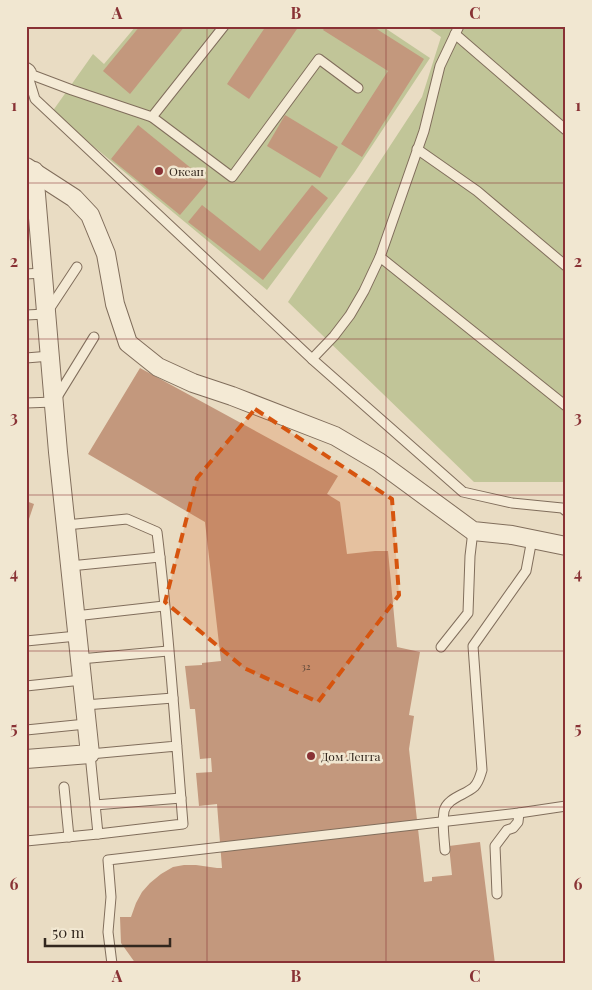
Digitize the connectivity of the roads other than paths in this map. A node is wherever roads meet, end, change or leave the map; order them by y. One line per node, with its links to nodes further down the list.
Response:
1 (224, 26): 5 (lane)
2 (457, 30): 6 (lane); 7 (lane)
3 (27, 73): 5 (lane); 18 (lane)
4 (358, 88): 5 (lane)
5 (152, 117)
6 (566, 130)
7 (417, 149): 9 (lane); 10 (lane)
8 (30, 169): 12 (street); 24 (street)
9 (380, 258): 18 (lane); 21 (lane)
10 (566, 266)
11 (77, 267): 13 (lane)
12 (35, 274): 13 (street)
13 (46, 314): 14 (lane); 16 (street)
14 (26, 315)
15 (94, 337): 19 (lane)
16 (50, 356): 17 (lane); 19 (street)
17 (26, 358)
18 (312, 359): 22 (lane)
19 (54, 402): 20 (lane); 23 (street)
20 (26, 403)
21 (566, 406)
22 (566, 511)
23 (66, 525): 27 (lane); 28 (street)
24 (473, 531): 25 (street); 33 (lane)
25 (532, 539): 26 (street); 53 (lane)
26 (566, 546)
27 (160, 557): 28 (lane); 29 (lane)
28 (70, 566): 30 (street)
29 (164, 606): 30 (lane); 34 (lane)
30 (75, 616): 31 (street)
31 (78, 636): 32 (lane); 35 (street)
32 (26, 641)
33 (441, 647)
34 (168, 651): 35 (lane); 38 (lane)
35 (80, 659): 36 (street)
36 (82, 680): 37 (lane); 39 (street)
37 (26, 686)
38 (173, 698): 39 (lane); 42 (lane)
39 (85, 705): 40 (street)
40 (86, 724): 41 (lane); 43 (street)
41 (26, 730)
42 (177, 746): 43 (lane); 46 (lane)
43 (90, 754): 44 (street); 47 (lane)
44 (26, 759)
45 (64, 787): 51 (lane)
46 (181, 798): 47 (lane); 50 (lane)
47 (95, 805): 50 (lane)
48 (566, 806): 49 (lane)
49 (519, 813): 54 (lane); 55 (lane)
50 (98, 834): 51 (lane)
51 (69, 837): 52 (lane)
52 (26, 841)
53 (445, 850)
54 (498, 894)
55 (112, 964)

